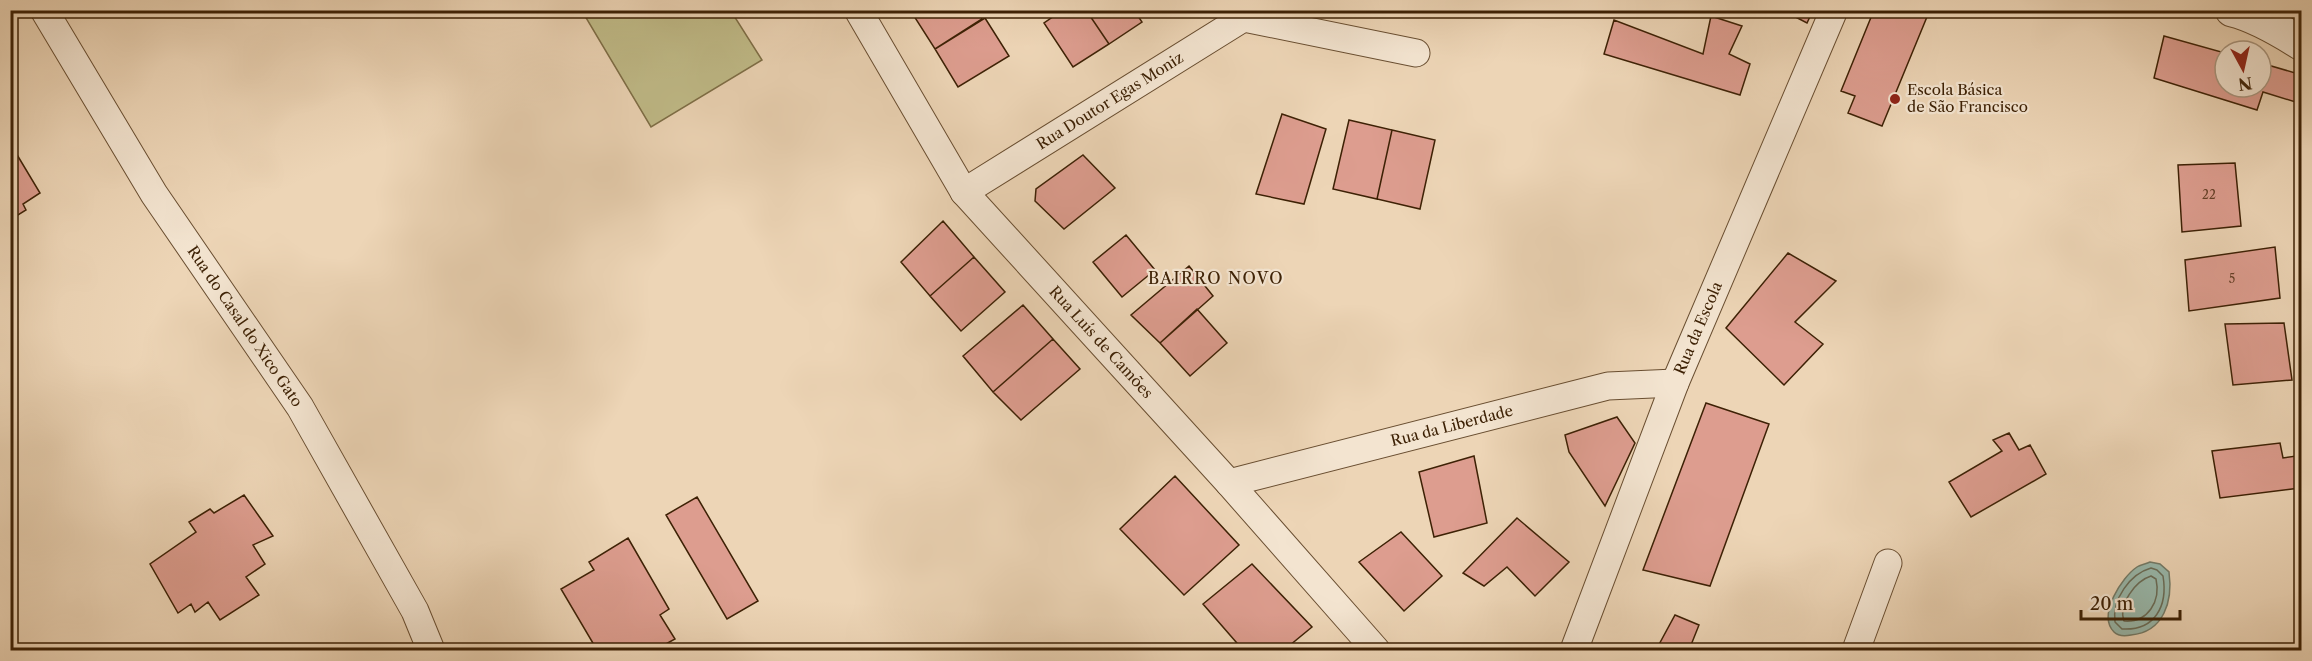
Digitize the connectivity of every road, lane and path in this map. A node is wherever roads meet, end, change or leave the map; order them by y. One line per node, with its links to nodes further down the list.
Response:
1 (44, 10): 12 (street, Rua do Casal do Xico Gato)
2 (858, 10): 8 (street, Rua Luís de Camões)
3 (1834, 10): 9 (street, Rua da Escola)
4 (2241, 11): 6 (street)
5 (1250, 14): 7 (street); 8 (street, Rua Doutor Egas Moniz)
6 (2301, 44)
7 (1416, 53)
8 (964, 192): 10 (street, Rua Luís de Camões)
9 (1676, 383): 10 (street, Rua da Liberdade); 14 (street, Rua da Escola)
10 (1229, 483): 13 (street, Rua Luís de Camões)
11 (1888, 563): 15 (street)
12 (431, 651)
13 (1376, 651)
14 (1574, 651)
15 (1856, 651)

